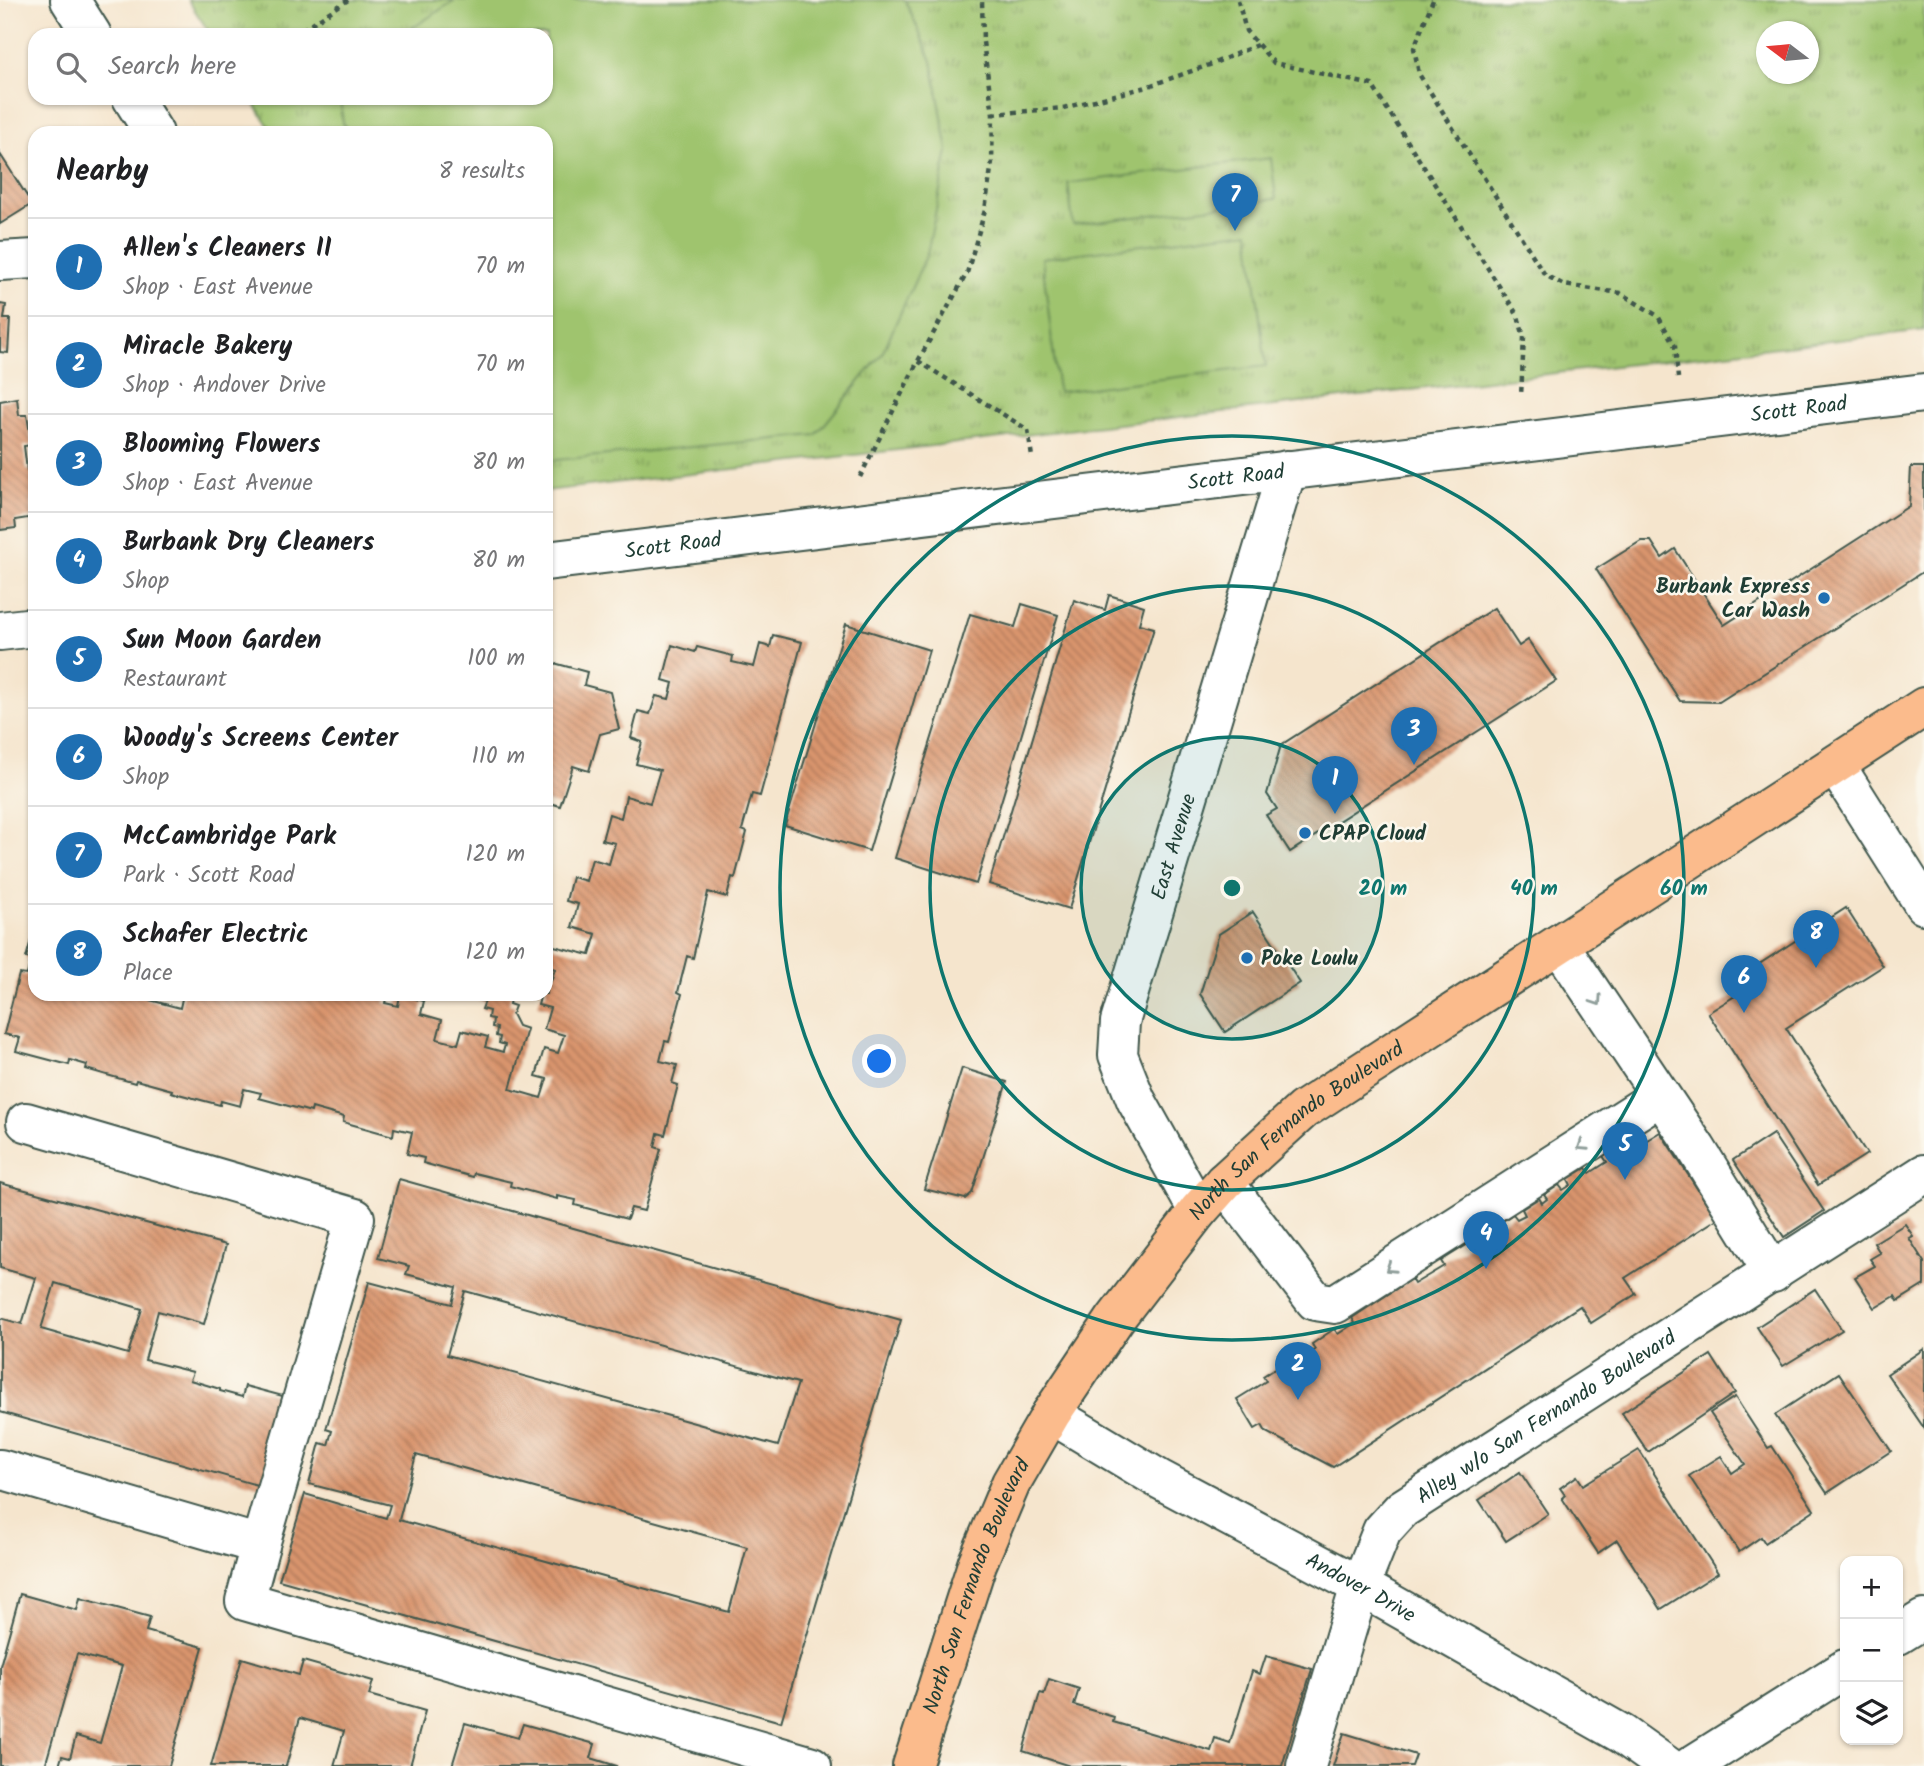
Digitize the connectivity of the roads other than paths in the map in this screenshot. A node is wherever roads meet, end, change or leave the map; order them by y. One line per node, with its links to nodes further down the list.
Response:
1 (70, 0): 2 (street)
2 (88, 28)
3 (136, 105): 4 (street)
4 (150, 126)
5 (28, 259): 6 (street)
6 (0, 261)
7 (1924, 393): 8 (street, Scott Road)
8 (1287, 470): 9 (street, Scott Road); 20 (street, East Avenue)
9 (553, 560)
10 (28, 628): 11 (street)
11 (0, 631)
12 (1924, 708): 13 (main road, North San Fernando Boulevard)
13 (1836, 766): 14 (street); 15 (main road, North San Fernando Boulevard)
14 (1924, 905)
15 (1559, 944): 16 (street, one-way to 16); 19 (main road, North San Fernando Boulevard)
16 (1660, 1096): 19 (street, one-way to 19); 21 (street)
17 (26, 1122): 24 (street)
18 (1924, 1174): 21 (street, Alley w/o San Fernando Boulevard)
19 (1224, 1182): 20 (main road, North San Fernando Boulevard)
20 (1198, 1211): 22 (main road, North San Fernando Boulevard)
21 (1773, 1273): 25 (street, Alley w/o San Fernando Boulevard)
22 (1051, 1414): 25 (street, Andover Drive); 30 (main road, North San Fernando Boulevard)
23 (0, 1469): 24 (street)
24 (260, 1545): 29 (street)
25 (1360, 1586): 31 (street, Alley w/o San Fernando Boulevard); 32 (street, Andover Drive)
26 (1924, 1619): 27 (street)
27 (1903, 1633)
28 (1840, 1672): 33 (street)
29 (812, 1766)
30 (912, 1766)
31 (1306, 1766)
32 (1667, 1766)
33 (1691, 1766)

